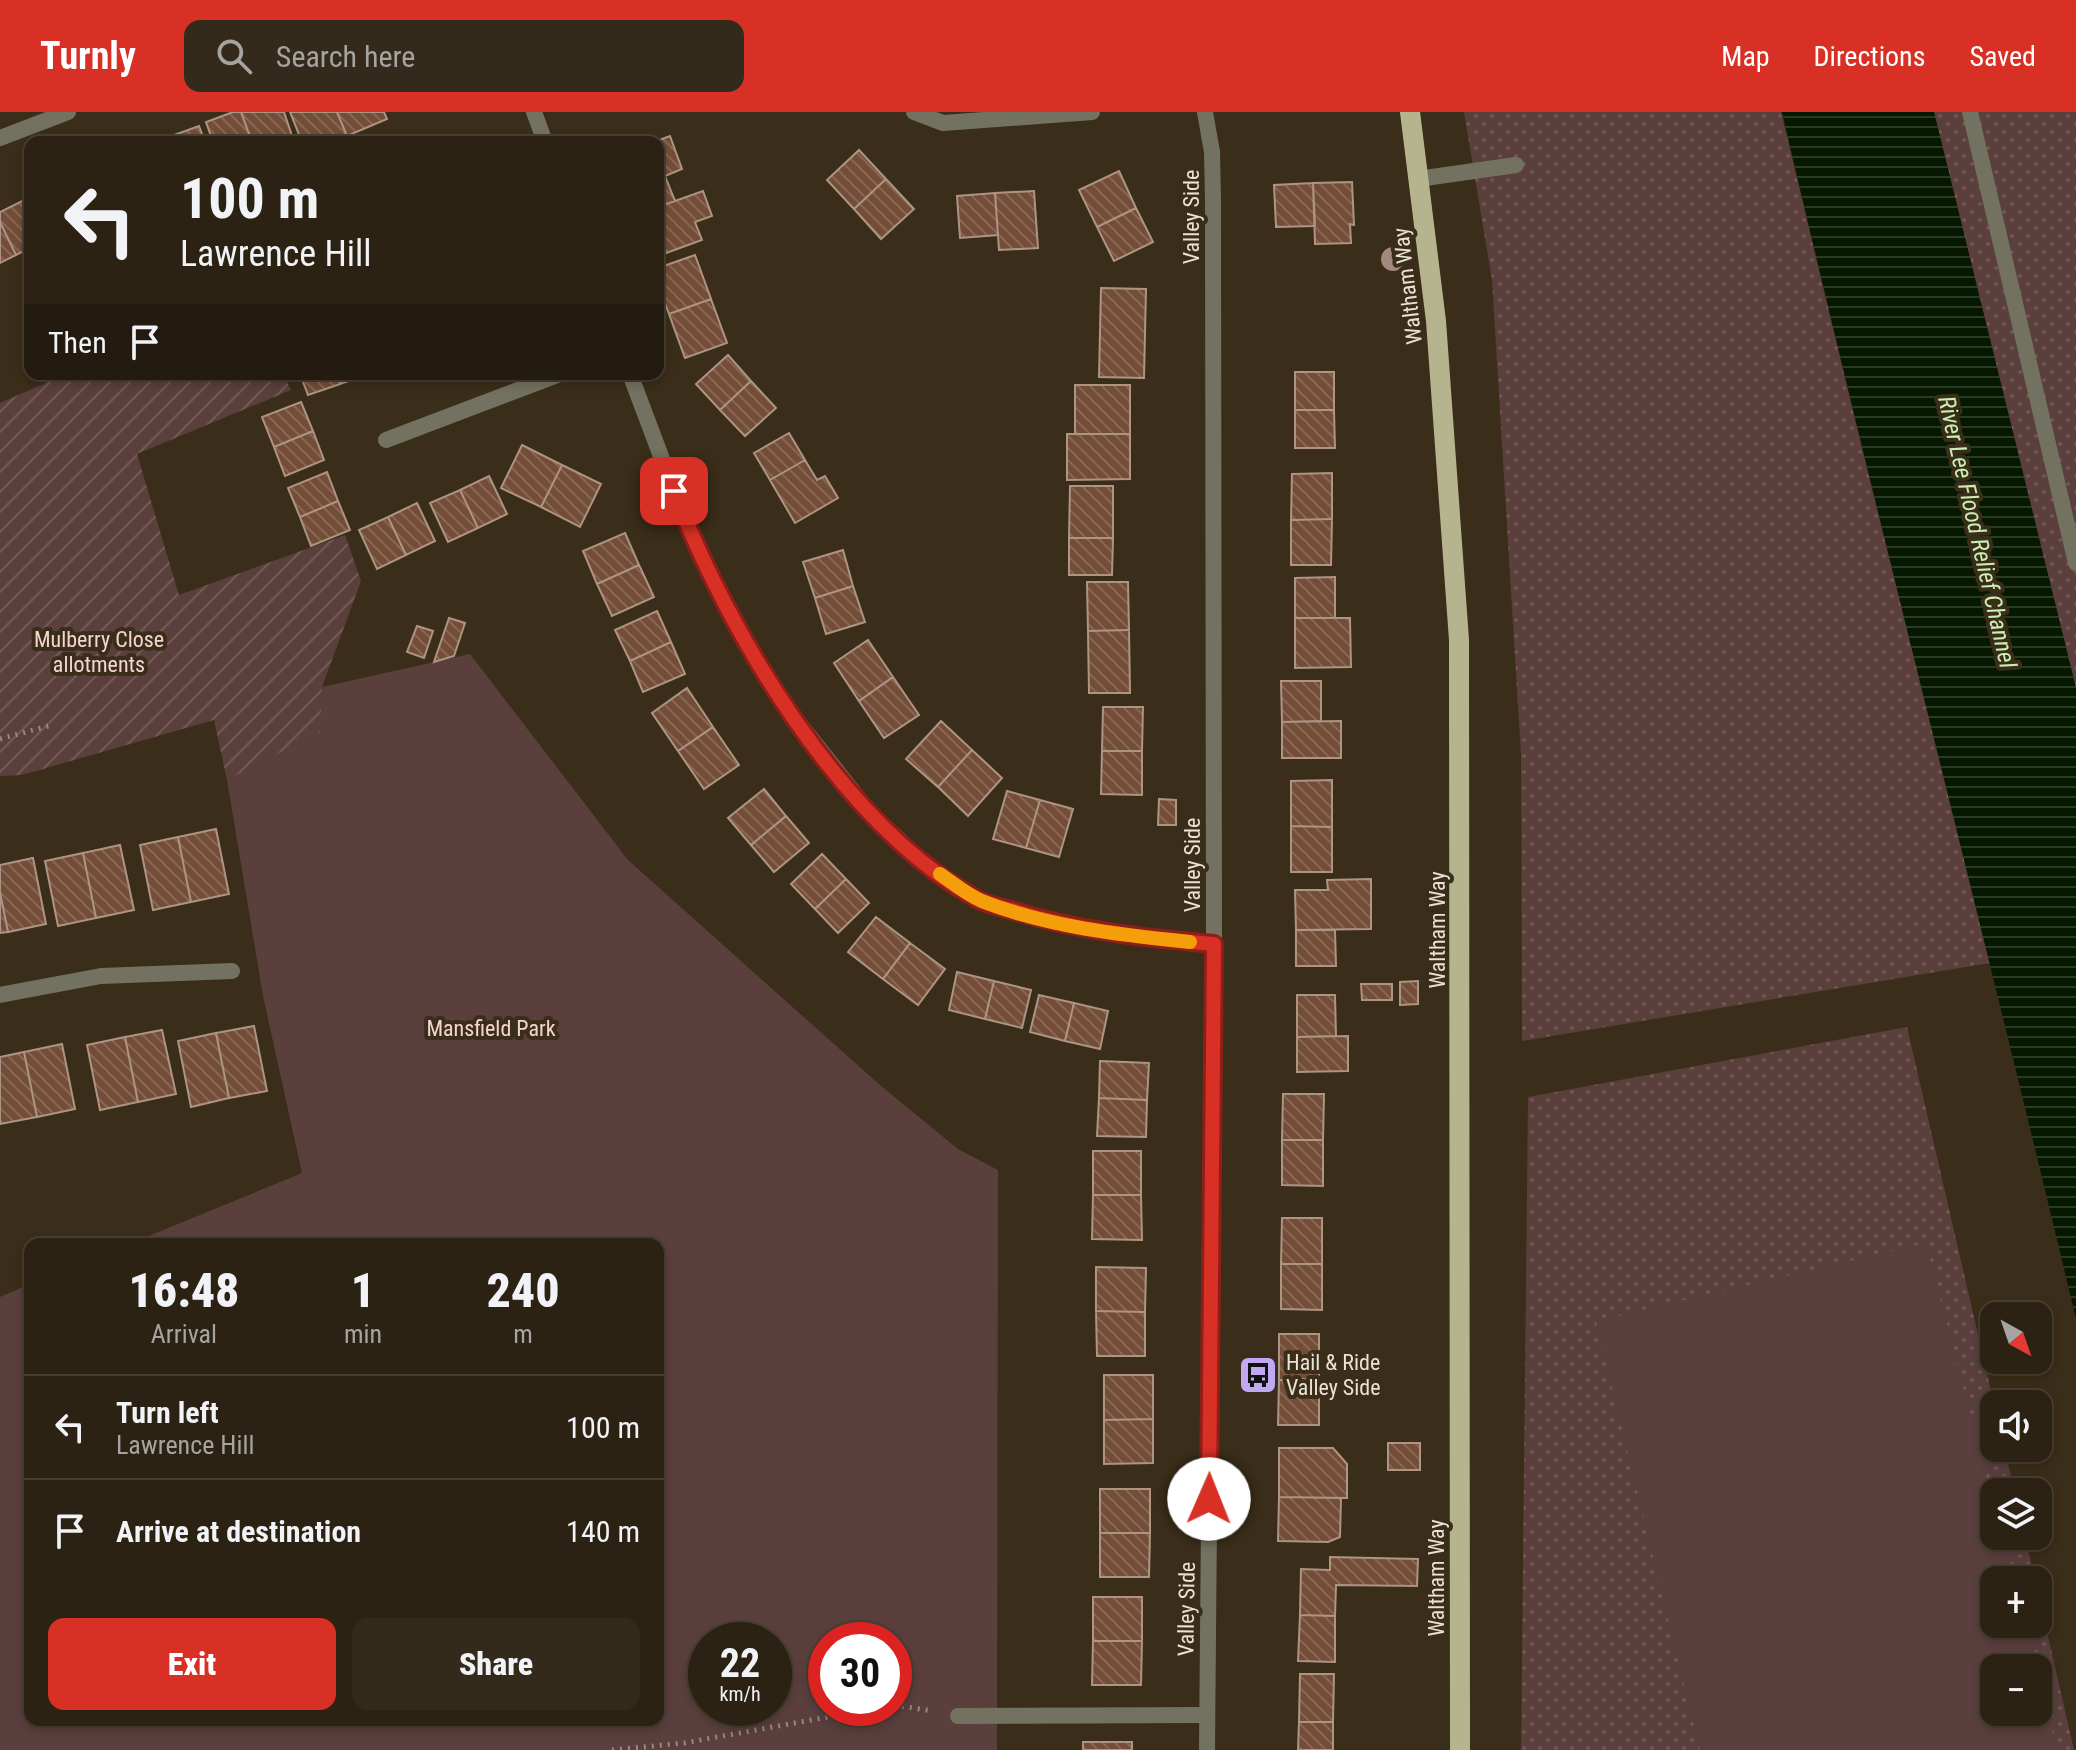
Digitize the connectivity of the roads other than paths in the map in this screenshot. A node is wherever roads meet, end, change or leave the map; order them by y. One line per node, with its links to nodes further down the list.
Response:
1 (68, 112): 8 (street)
2 (534, 112): 9 (street)
3 (914, 112): 4 (street)
4 (1092, 112)
5 (1205, 112): 17 (street, Valley Side)
6 (1410, 112): 12 (main road, Waltham Way)
7 (1970, 112): 16 (street)
8 (36, 118): 10 (street)
9 (543, 136)
10 (0, 138)
11 (1516, 165): 12 (street)
12 (1418, 179): 23 (main road, Waltham Way)
13 (544, 380): 15 (street)
14 (632, 380): 17 (street)
15 (386, 440)
16 (2076, 563)
17 (1214, 944): 20 (street, Valley Side)
18 (232, 971): 19 (street)
19 (0, 995)
20 (1207, 1715): 21 (street); 22 (street, Valley Side)
21 (958, 1716)
22 (1207, 1750)
23 (1460, 1750)

